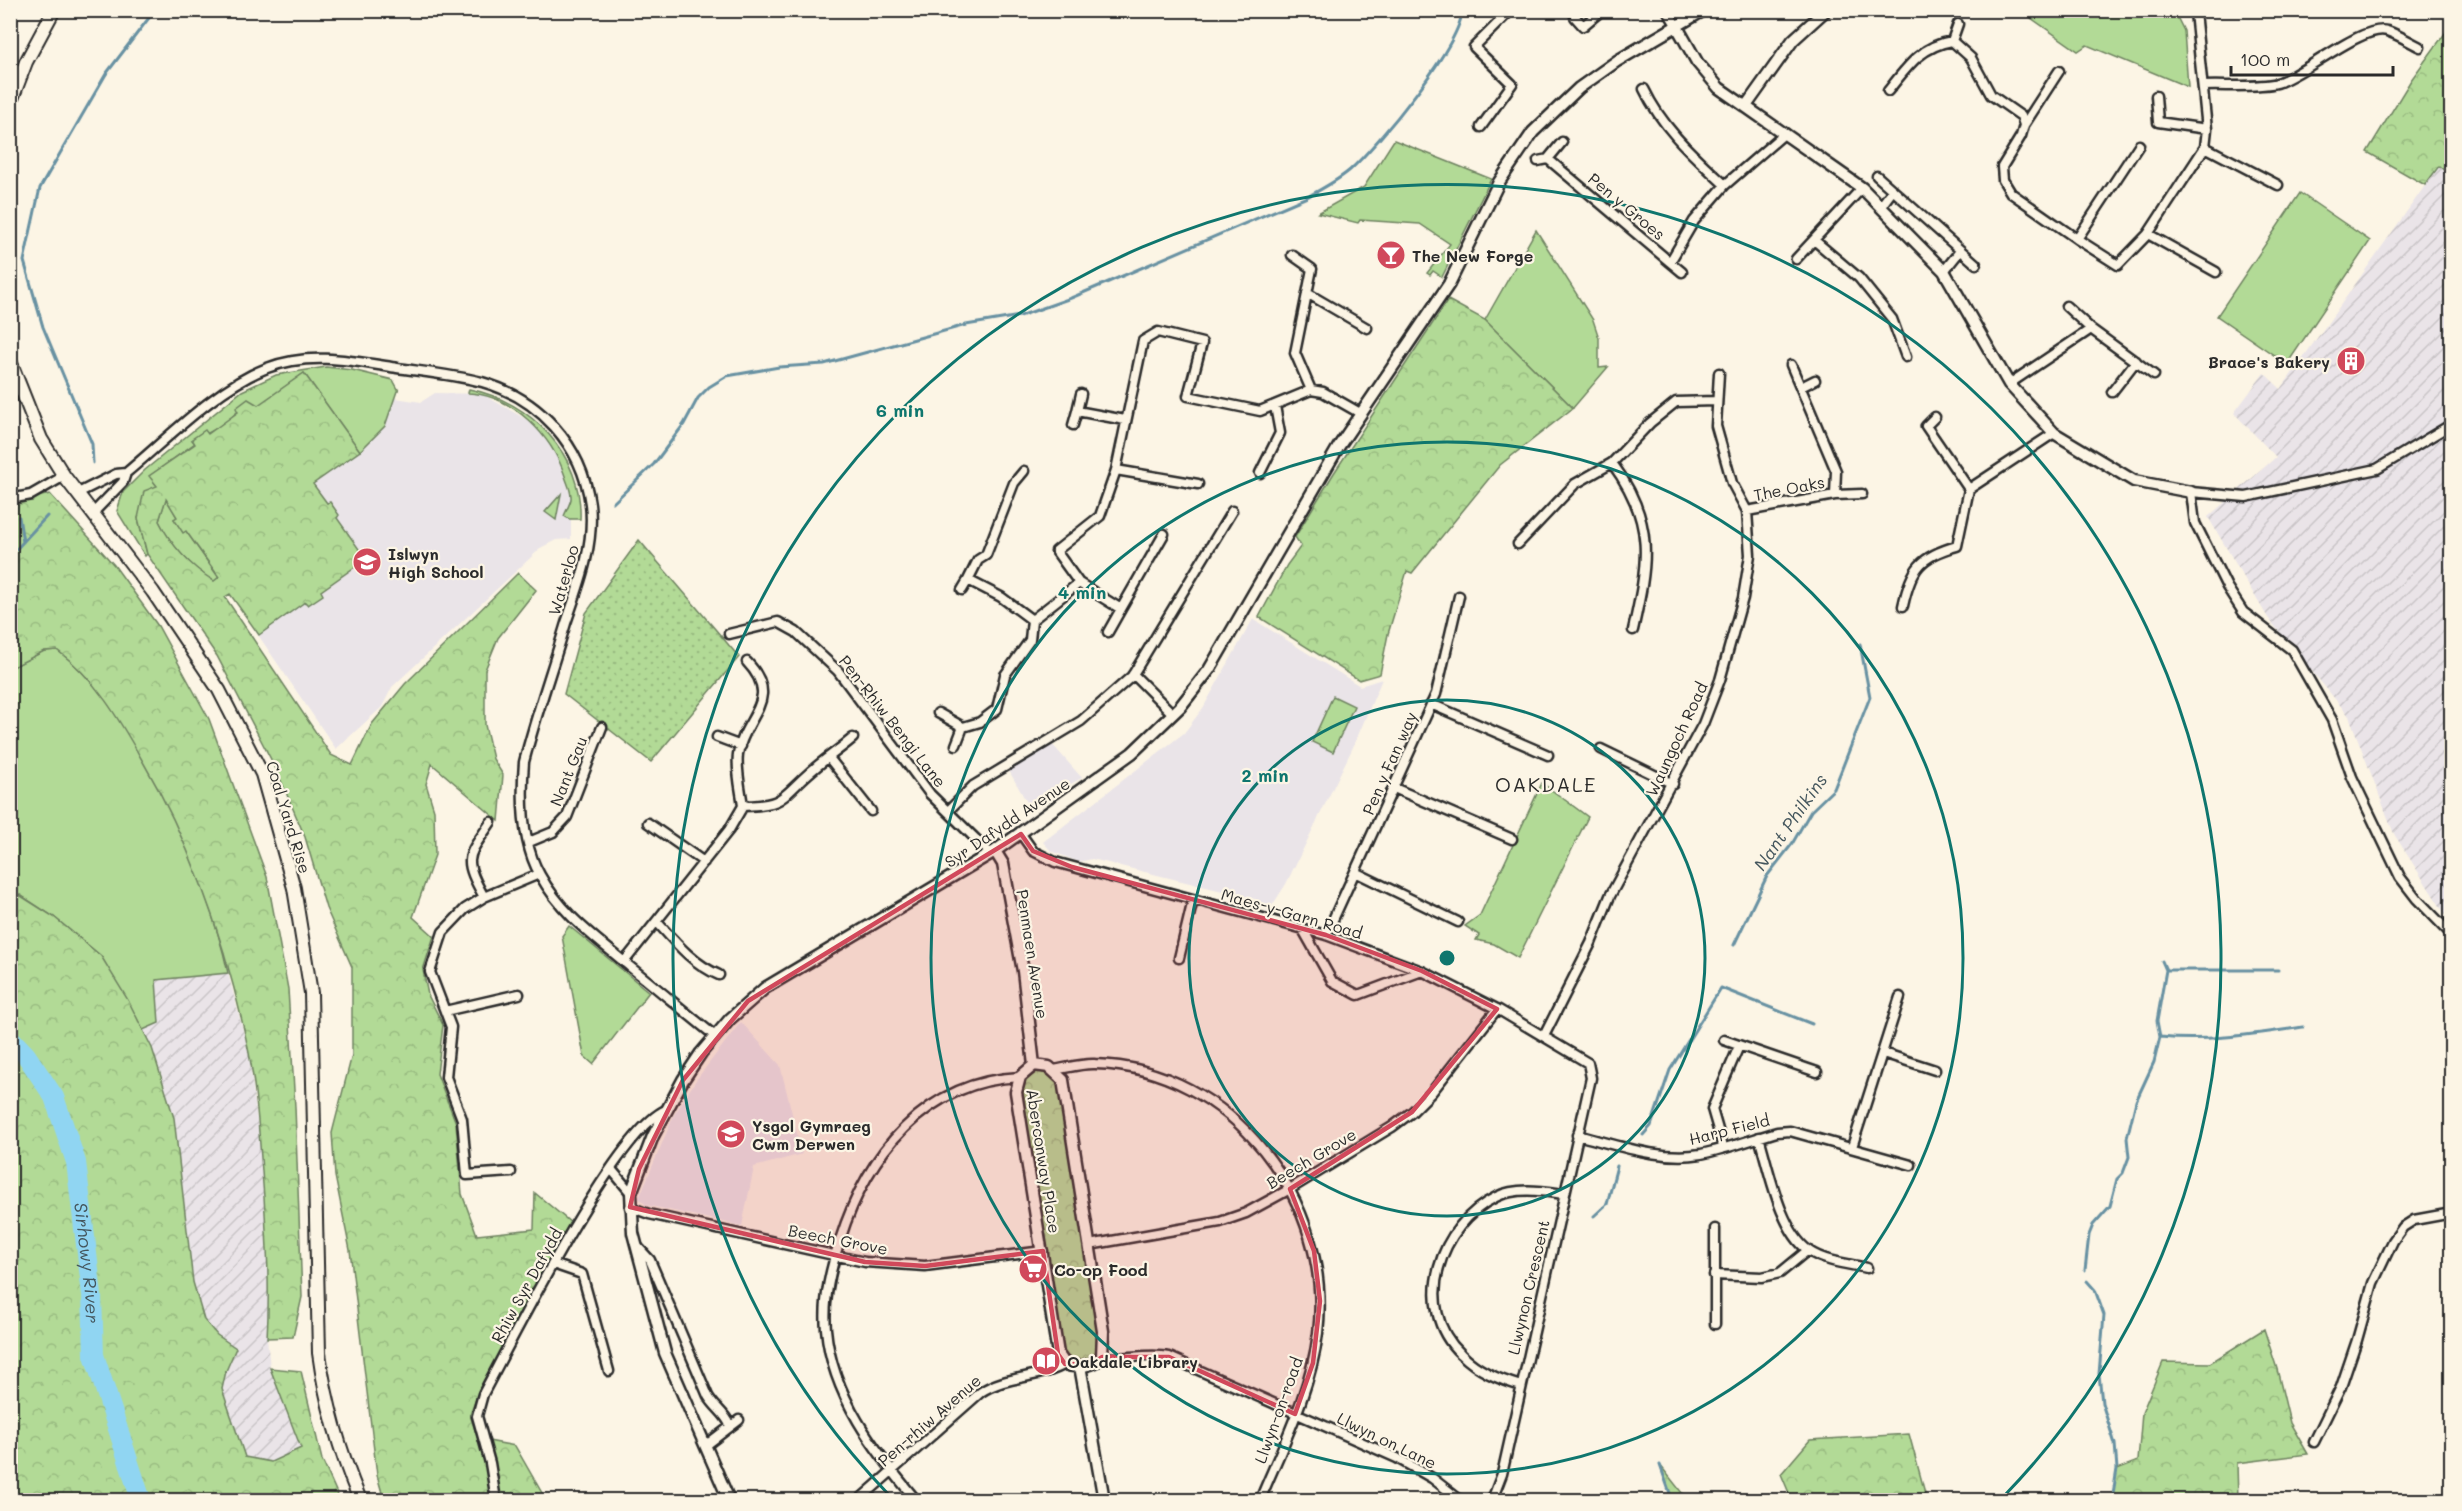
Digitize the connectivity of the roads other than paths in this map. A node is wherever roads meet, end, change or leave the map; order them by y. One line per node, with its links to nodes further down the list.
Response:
1 (54, 10): 18 (main road)
2 (1511, 10): 21 (street)
3 (1602, 10): 8 (street)
4 (1667, 10): 10 (street)
5 (1704, 10): 10 (street, Syr Dafydd Avenue)
6 (2197, 11): 14 (street)
7 (1820, 12): 19 (street)
8 (1575, 17)
9 (1958, 24): 11 (street)
10 (1676, 25): 19 (street); 65 (street, Syr Dafydd Avenue)
11 (1953, 41): 16 (street); 20 (street)
12 (2420, 47): 14 (street)
13 (2059, 71): 20 (street)
14 (2203, 86): 22 (street)
15 (1644, 89): 31 (street)
16 (1888, 91)
17 (2156, 96): 22 (street)
18 (10, 104)
19 (1746, 106): 23 (street)
20 (2024, 125): 36 (street)
21 (1481, 127)
22 (2207, 129): 26 (street)
23 (1785, 133): 31 (street, Pen y Groes); 32 (street)
24 (1562, 142): 27 (street)
25 (2139, 145): 36 (street)
26 (2205, 147): 30 (street); 35 (street)
27 (1548, 159): 28 (street); 41 (street, Pen y Groes)
28 (1538, 161)
29 (1876, 176): 33 (street)
30 (2278, 184)
31 (1725, 185): 41 (street, Pen y Groes)
32 (1862, 188): 34 (street); 37 (street)
33 (1893, 190): 34 (street); 38 (street)
34 (1881, 206): 43 (street)
35 (2148, 234): 36 (street); 45 (street)
36 (2077, 239)
37 (1814, 240): 40 (street); 50 (street)
38 (1960, 251): 42 (street); 43 (street)
39 (1293, 255): 46 (street)
40 (1796, 259)
41 (1670, 262): 44 (street)
42 (1976, 264)
43 (1944, 271): 57 (street)
44 (1682, 272)
45 (2216, 272)
46 (1307, 293): 48 (street); 59 (street)
47 (2066, 306): 49 (street)
48 (1367, 328)
49 (2091, 329): 52 (street); 57 (street)
50 (1906, 357)
51 (10, 361): 76 (main road, Coal Yard Rise)
52 (2136, 361): 55 (street); 60 (street)
53 (1791, 365): 58 (street, The Oaks)
54 (1719, 373): 62 (street, Waungoch Road)
55 (2154, 375)
56 (1815, 380): 58 (street)
57 (2009, 384): 70 (street)
58 (1801, 387): 82 (street, The Oaks)
59 (1311, 390): 63 (street); 65 (street)
60 (2112, 392)
61 (1081, 394): 64 (street)
62 (1716, 401): 71 (street); 85 (street, Waungoch Road)
63 (1275, 406): 67 (street); 74 (street)
64 (1077, 411): 67 (street); 69 (street)
65 (1360, 413): 103 (street, Syr Dafydd Avenue)
66 (1935, 417): 78 (street)
67 (1125, 420): 72 (street)
68 (2451, 424): 79 (street)
69 (1073, 425)
70 (2054, 433): 78 (street); 79 (street)
71 (1612, 463): 88 (street); 96 (street)
72 (1116, 470): 77 (street); 90 (street)
73 (1024, 471): 89 (street)
74 (1260, 472)
75 (126, 473): 80 (street, Waterloo); 86 (street, Waterloo); 122 (street, Waterloo)
76 (64, 476): 80 (main road, Coal Yard Rise); 83 (street)
77 (1198, 484)
78 (1969, 489): 93 (street)
79 (2191, 492): 133 (street)
80 (78, 493): 86 (main road, Coal Yard Rise)
81 (1862, 494): 82 (street, The Oaks)
82 (1835, 495): 85 (street, The Oaks)
83 (10, 499)
84 (1232, 511): 100 (street)
85 (1747, 511): 113 (street, Waungoch Road)
86 (94, 512): 187 (main road, Coal Yard Rise)
87 (1164, 534): 94 (street)
88 (1518, 544)
89 (968, 580): 91 (street); 95 (street)
90 (1079, 583): 94 (street); 95 (street)
91 (962, 590)
92 (1459, 596): 101 (street, Pen y Fan way)
93 (1903, 606)
94 (1121, 609): 97 (street)
95 (1032, 620): 105 (street)
96 (1633, 630)
97 (1108, 632)
98 (729, 634): 116 (street, Pen-Rhiw Bengi Lane)
99 (747, 662): 109 (street)
100 (1133, 674): 103 (street); 116 (street)
101 (1431, 704): 111 (street); 114 (street, Pen y Fan way)
102 (938, 713): 105 (street)
103 (1173, 714): 120 (street, Syr Dafydd Avenue)
104 (602, 727): 122 (street, Nant Gau)
105 (963, 727): 108 (street)
106 (717, 737): 109 (street)
107 (854, 738): 112 (street)
108 (956, 745)
109 (741, 746): 115 (street)
110 (1601, 749): 113 (street)
111 (1548, 755)
112 (830, 758): 115 (street); 117 (street)
113 (1673, 784): 143 (street, Waungoch Road)
114 (1394, 788): 121 (street); 125 (street, Pen y Fan way)
115 (743, 806): 124 (street)
116 (949, 810): 123 (street, Pen-Rhiw Bengi Lane)
117 (871, 811)
118 (491, 822): 127 (street)
119 (648, 823): 124 (street)
120 (1021, 834): 123 (street, Syr Dafydd Avenue); 128 (street, Maes-y-Garn Road)
121 (1512, 839)
122 (529, 842): 126 (street, Waterloo)
123 (993, 852): 142 (street, Syr Dafydd Avenue); 148 (street, Penmaen Avenue)
124 (704, 862): 129 (street)
125 (1355, 872): 130 (street); 132 (street, Pen y Fan way)
126 (539, 874): 127 (street); 135 (street, Waterloo)
127 (484, 897): 141 (street)
128 (1193, 900): 131 (street, Maes-y-Garn Road); 134 (street)
129 (657, 922): 135 (street); 137 (street)
130 (1458, 922)
131 (1302, 928): 132 (street, Maes-y-Garn Road); 136 (street)
132 (1326, 935): 136 (street, Maes-y-Garn Road)
133 (2451, 935)
134 (1179, 958)
135 (624, 962): 142 (street, Waterloo)
136 (1422, 971): 140 (street, Maes-y-Garn Road)
137 (719, 975)
138 (519, 994): 141 (street)
139 (1900, 997): 146 (street)
140 (1497, 1009): 143 (street, Maes-y-Garn Road); 161 (street, Beech Grove)
141 (445, 1011): 160 (street)
142 (715, 1036): 153 (street, Syr Dafydd Avenue)
143 (1544, 1036): 147 (street, Maes-y-Garn Road)
144 (1724, 1040): 145 (street)
145 (1739, 1046): 151 (street); 156 (street)
146 (1883, 1053): 150 (street); 157 (street)
147 (1583, 1058): 154 (street, Llwynon Crescent)
148 (1034, 1065): 149 (street, Aberconway Place); 152 (street, Aberconway Place)
149 (1054, 1070): 161 (street, Llwyn-on-road); 168 (street, Aberconway Place)
150 (1935, 1070)
151 (1816, 1072)
152 (1020, 1077): 170 (street, Aberconway Place); 171 (street)
153 (666, 1110): 159 (street, Rhiw Syr Dafydd); 162 (street, Syr Dafydd Avenue)
154 (1577, 1136): 156 (street, Harp Field); 163 (street, Llwynon Crescent)
155 (1760, 1137): 156 (street, Harp Field); 157 (street, Harp Field); 169 (street)
156 (1723, 1147)
157 (1852, 1147): 158 (street, Harp Field)
158 (1911, 1165)
159 (611, 1169): 162 (street); 172 (street, Rhiw Syr Dafydd)
160 (511, 1172)
161 (1290, 1189): 168 (street, Beech Grove); 181 (street, Llwyn-on-road)
162 (631, 1193): 164 (street, Syr Dafydd Avenue)
163 (1564, 1194): 180 (street, Llwynon Crescent); 180 (street)
164 (630, 1207): 167 (street, Syr Dafydd Avenue); 171 (street, Beech Grove)
165 (2451, 1213): 184 (street)
166 (1715, 1229): 174 (street)
167 (635, 1245): 183 (street); 185 (street, Syr Dafydd Avenue)
168 (1089, 1245): 176 (street, Aberconway Place)
169 (1808, 1250): 173 (street); 174 (street)
170 (1043, 1251): 171 (street, Beech Grove); 177 (street, Aberconway Place)
171 (834, 1257): 186 (street)
172 (553, 1264): 179 (street); 188 (street, Rhiw Syr Dafydd)
173 (1867, 1268)
174 (1714, 1275): 175 (street)
175 (1715, 1324)
176 (1102, 1356): 178 (street); 181 (street)
177 (1065, 1364): 178 (street, Pen-rhiw Avenue); 186 (street, Pen-rhiw Avenue)
178 (1080, 1366): 192 (street)
179 (609, 1371)
180 (1521, 1386): 195 (street, Llwynon Crescent)
181 (1295, 1414): 193 (street, Llwyn-on-road); 194 (street, Llwyn on Lane)
182 (739, 1420): 183 (street)
183 (730, 1425): 185 (street)
184 (2314, 1442)
185 (705, 1446): 189 (street, Syr Dafydd Avenue)
186 (892, 1472): 190 (street, Pen-rhiw Avenue); 191 (street)
187 (360, 1500)
188 (496, 1500)
189 (729, 1500)
190 (859, 1500)
191 (916, 1500)
192 (1104, 1500)
193 (1260, 1500)
194 (1460, 1500)
195 (1492, 1500)

